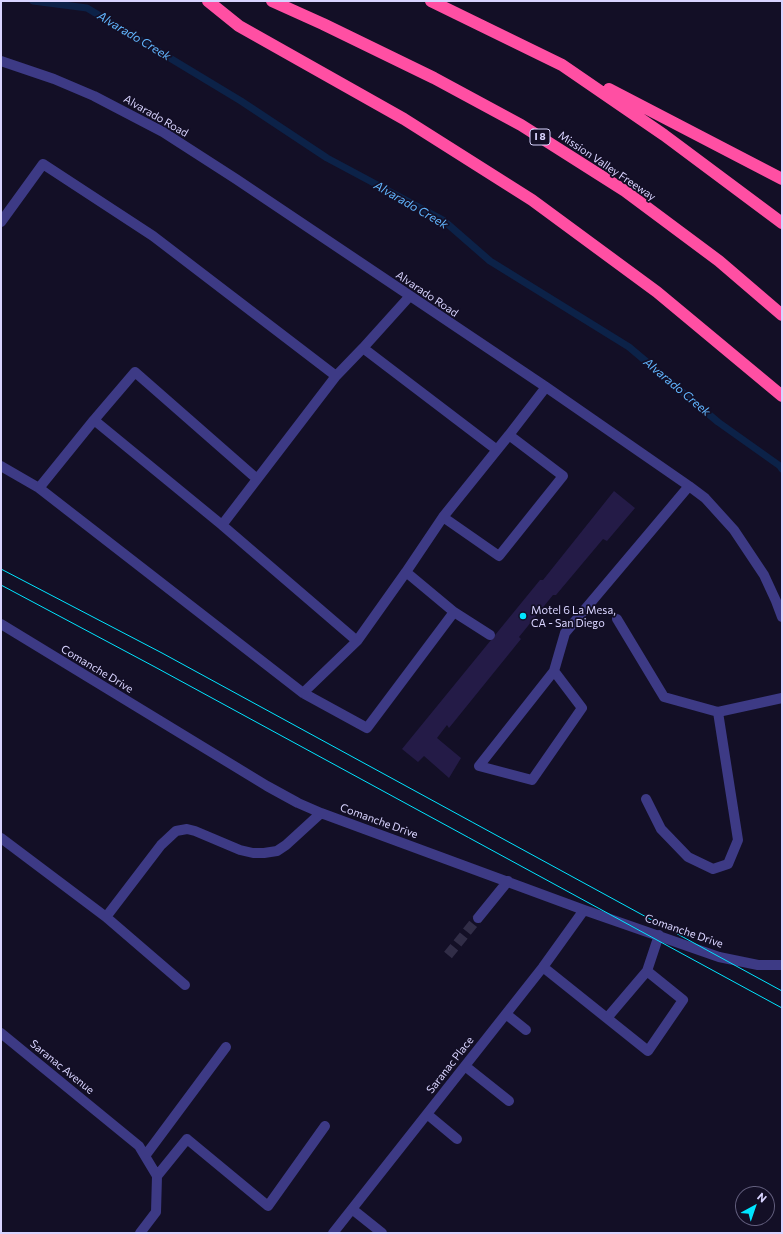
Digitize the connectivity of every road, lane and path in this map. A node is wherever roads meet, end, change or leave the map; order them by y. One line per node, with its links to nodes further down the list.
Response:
1 (208, 1): 14 (highway)
2 (272, 1): 10 (highway, Mission Valley Freeway / I 8)
3 (431, 1): 5 (highway)
4 (3, 64): 9 (street, Alvarado Road)
5 (562, 65): 6 (highway); 8 (highway)
6 (782, 179)
7 (1, 222): 12 (street)
8 (782, 223)
9 (410, 297): 11 (street); 13 (street, Alvarado Road)
10 (782, 315)
11 (363, 348): 12 (street); 17 (street)
12 (336, 376): 19 (street)
13 (546, 388): 16 (street); 20 (street, Alvarado Road)
14 (782, 396)
15 (94, 420): 19 (street); 21 (street); 23 (street)
16 (509, 435): 17 (street); 22 (street)
17 (497, 450): 22 (street)
18 (1, 466): 21 (street)
19 (257, 479): 23 (street)
20 (688, 486): 26 (street, Alvarado Road); 31 (street)
21 (39, 488): 32 (street)
22 (443, 517): 24 (street)
23 (222, 525): 30 (street)
24 (406, 572): 25 (street); 30 (street)
25 (454, 612): 29 (street); 32 (street)
26 (782, 617)
27 (617, 619): 34 (street)
28 (1, 624): 36 (street, Comanche Drive)
29 (490, 635)
30 (357, 641): 32 (street)
31 (554, 671): 31 (street)
32 (303, 692)
33 (782, 698): 34 (street)
34 (718, 712): 35 (street)
35 (646, 799)
36 (321, 813): 38 (street, Comanche Drive); 40 (street)
37 (1, 838): 40 (street)
38 (508, 881): 39 (street, Comanche Drive); 41 (street)
39 (584, 910): 42 (street, Comanche Drive); 44 (street, Saranac Place)
40 (106, 917): 46 (street)
41 (478, 918)
42 (659, 935): 43 (street, Comanche Drive); 45 (street)
43 (782, 965)
44 (543, 967): 47 (street, Saranac Place); 48 (street)
45 (647, 971): 48 (street); 48 (street)
46 (185, 985)
47 (506, 1014): 49 (street); 52 (street, Saranac Place)
48 (607, 1018)
49 (526, 1030)
50 (1, 1033): 57 (street, Saranac Avenue)
51 (226, 1047): 57 (street)
52 (465, 1066): 53 (street); 54 (street, Saranac Place)
53 (509, 1101)
54 (427, 1114): 56 (street); 59 (street, Saranac Place)
55 (325, 1126): 58 (street)
56 (457, 1139)
57 (145, 1156): 58 (street, Saranac Avenue)
58 (157, 1176): 60 (street)
59 (352, 1209): 61 (street, Saranac Place); 62 (street)
60 (140, 1233)
61 (334, 1233)
62 (382, 1233)

